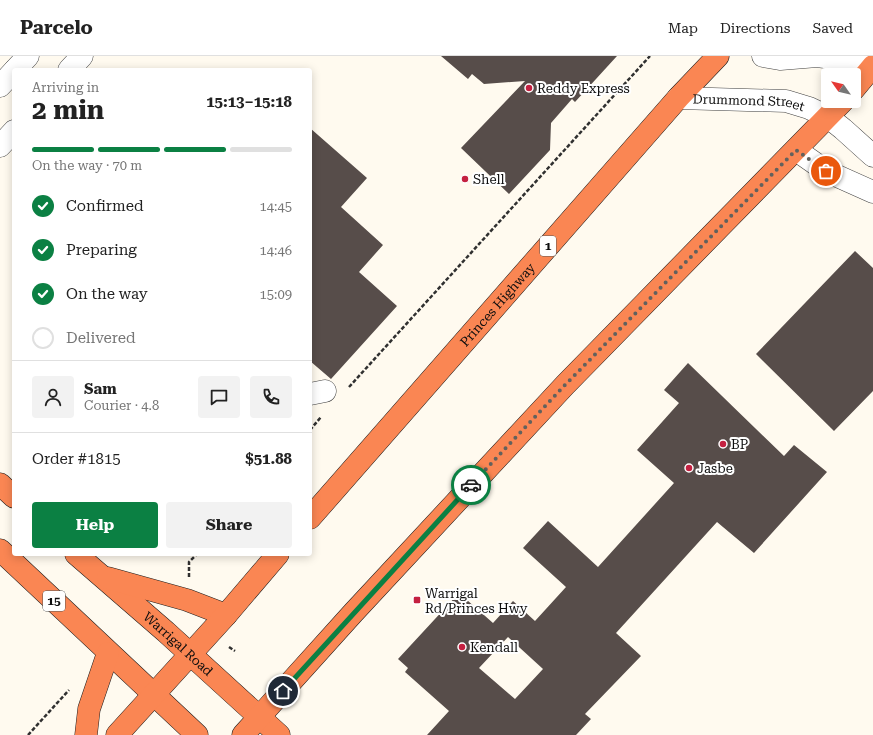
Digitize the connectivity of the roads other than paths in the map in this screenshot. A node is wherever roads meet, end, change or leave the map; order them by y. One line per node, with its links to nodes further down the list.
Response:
1 (28, 56): 6 (street)
2 (82, 56): 7 (street)
3 (718, 56): 11 (highway, Princes Highway / 1)
4 (763, 56): 5 (street)
5 (873, 64): 9 (highway)
6 (17, 68)
7 (71, 68)
8 (12, 73): 10 (street)
9 (861, 80)
10 (0, 86)
11 (678, 98): 13 (street, Drummond Street); 21 (highway, Princes Highway / 1)
12 (836, 108): 13 (highway)
13 (828, 117): 16 (highway); 17 (street, Drummond Street)
14 (12, 132): 15 (street)
15 (0, 146)
16 (796, 150): 18 (street); 30 (highway)
17 (873, 156)
18 (873, 192)
19 (0, 484): 20 (highway)
20 (12, 495)
21 (312, 516)
22 (0, 550): 27 (highway, 15)
23 (78, 556): 25 (highway, Warrigal Road)
24 (276, 556): 26 (highway)
25 (100, 576): 26 (highway); 28 (highway, Warrigal Road)
26 (226, 615): 28 (highway)
27 (108, 653): 29 (highway, 15); 31 (highway)
28 (190, 654): 29 (highway); 30 (highway, Warrigal Road)
29 (154, 695): 32 (highway); 33 (highway, 15)
30 (260, 717): 34 (highway); 35 (highway, Warrigal Road)
31 (86, 735)
32 (117, 735)
33 (197, 735)
34 (243, 735)
35 (279, 735)

